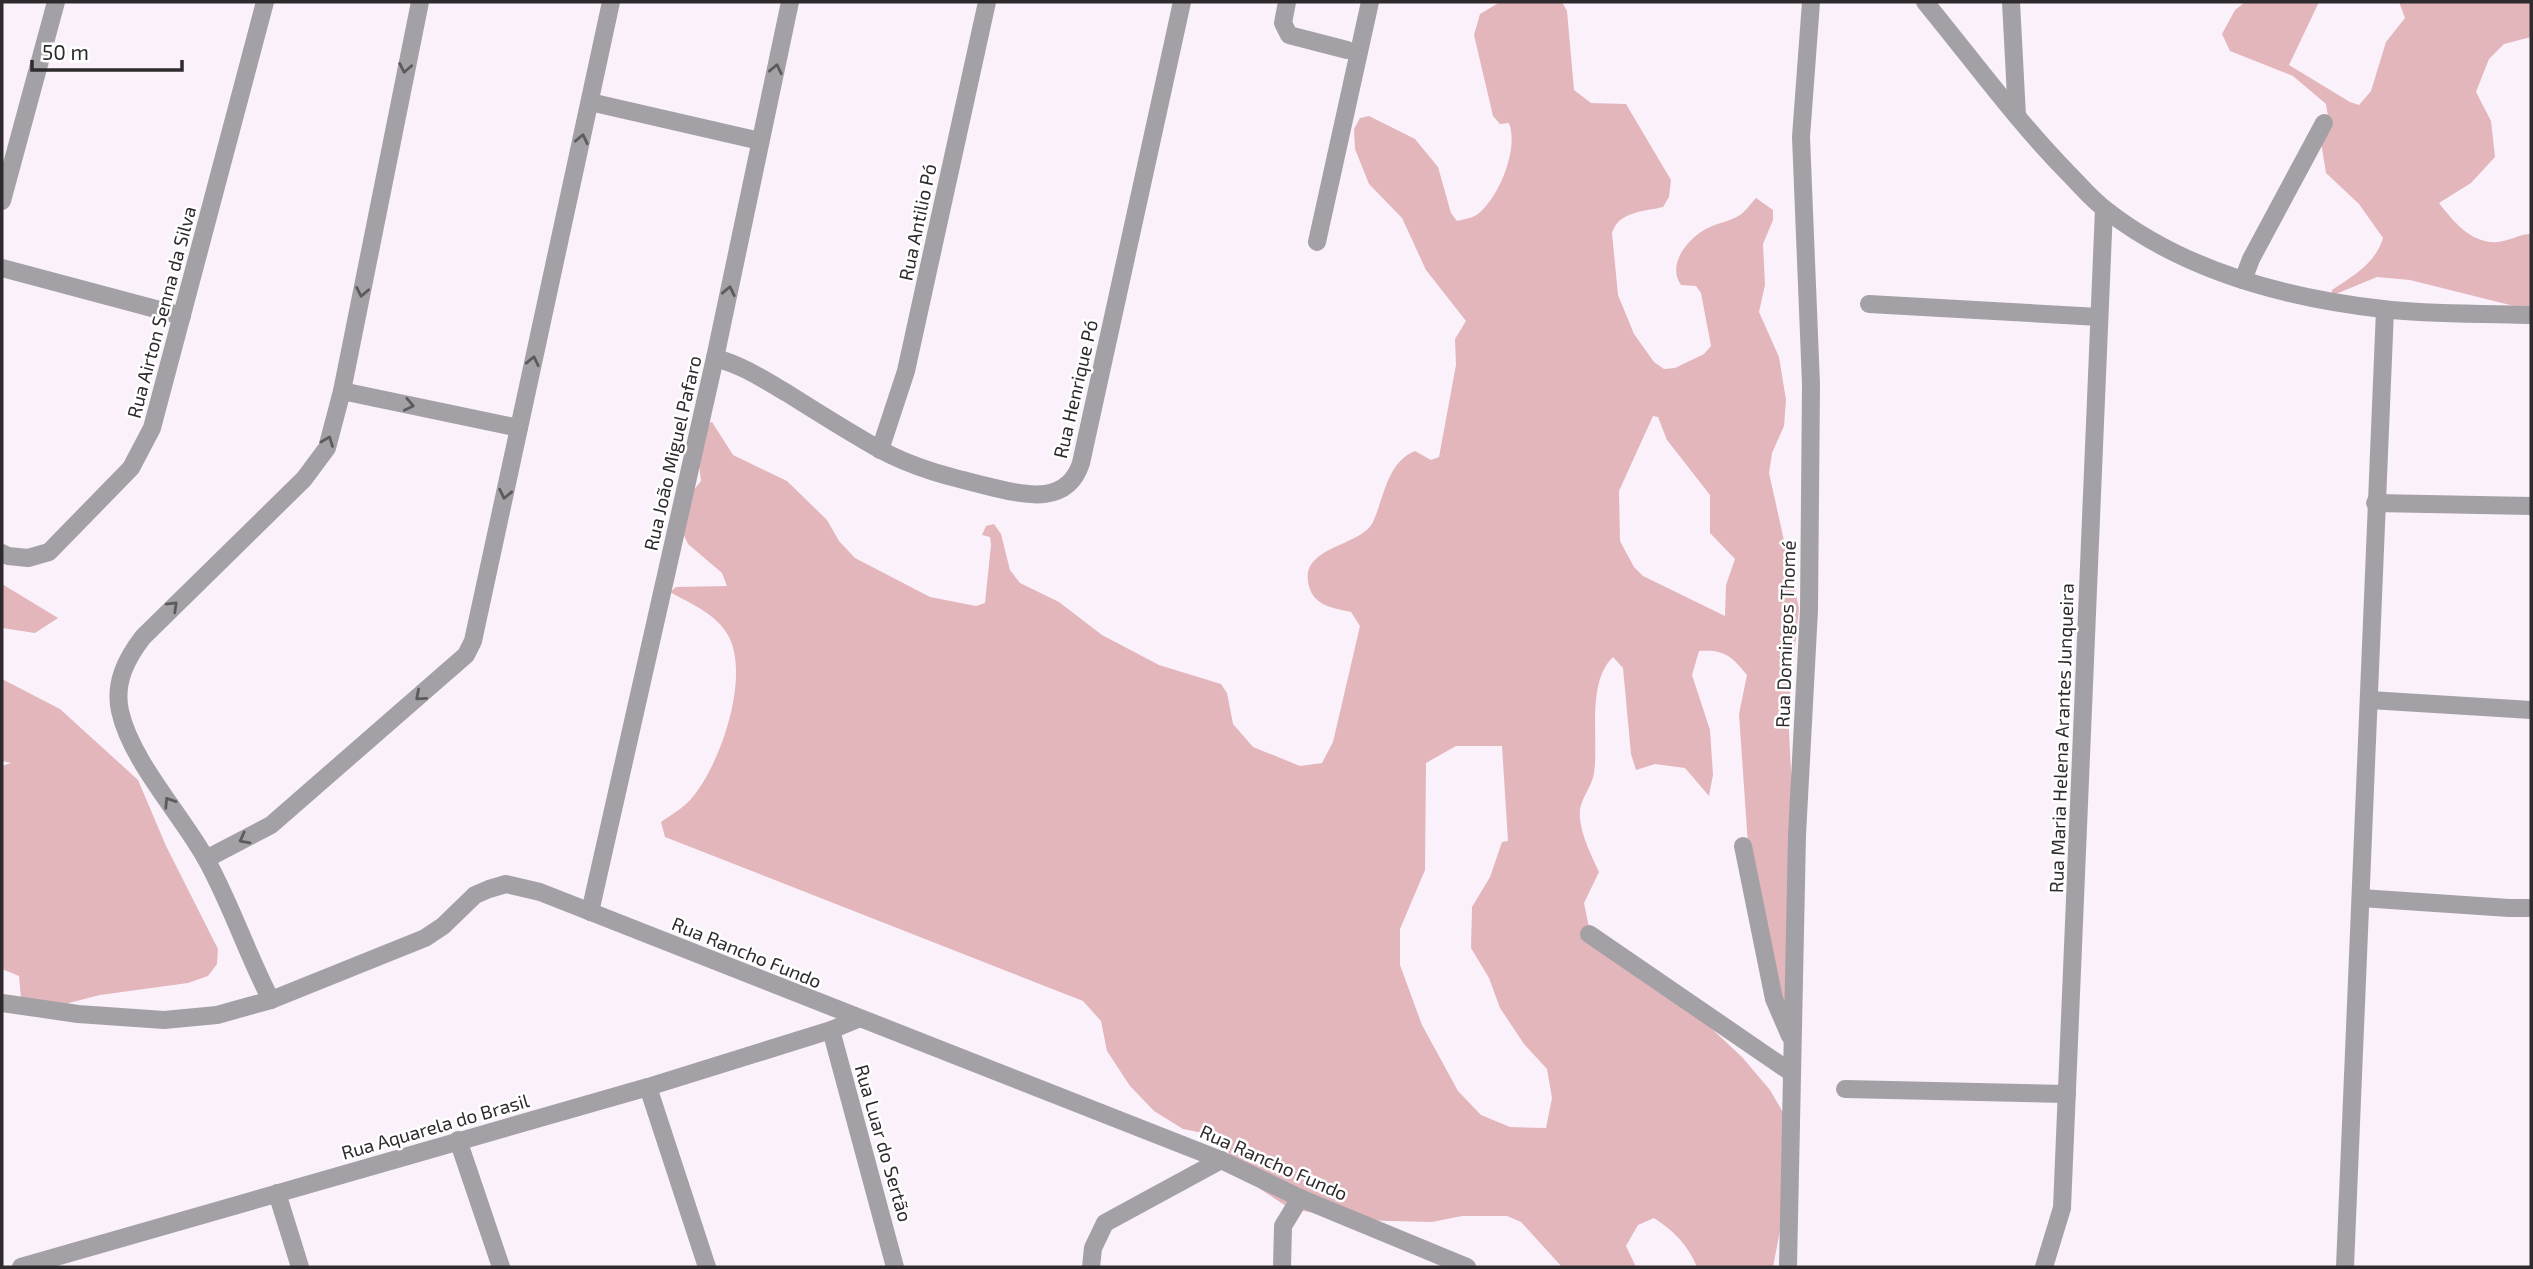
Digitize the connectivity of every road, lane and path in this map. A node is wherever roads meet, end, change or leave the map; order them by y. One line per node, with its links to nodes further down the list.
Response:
1 (56, 2): 18 (street)
2 (265, 2): 26 (street, Rua Airton Senna da Silva)
3 (420, 2): 29 (street, one-way to 29)
4 (611, 2): 14 (street)
5 (790, 2): 17 (street, Rua João Miguel Pafaro, one-way to 5)
6 (987, 2): 31 (street, Rua Antilio Pó)
7 (1182, 2): 31 (street, Rua Henrique Pó)
8 (1287, 2): 13 (street)
9 (1370, 2): 20 (street)
10 (1811, 2): 47 (street, Rua Domingos Thomé)
11 (1925, 2): 15 (street)
12 (2011, 2): 15 (street)
13 (1348, 50)
14 (590, 102): 17 (street); 30 (street, one-way to 14)
15 (2017, 116): 19 (street)
16 (2324, 123): 22 (street)
17 (760, 141): 28 (street, Rua João Miguel Pafaro, one-way to 17)
18 (2, 201)
19 (2104, 209): 22 (street); 27 (street, Rua Maria Helena Arantes Junqueira)
20 (1317, 242)
21 (2, 268): 26 (street)
22 (2242, 280): 24 (street)
23 (1869, 304): 27 (street)
24 (2385, 310): 25 (street); 32 (street)
25 (2531, 315)
26 (182, 316): 34 (street, Rua Airton Senna da Silva)
27 (2099, 317): 51 (street, Rua Maria Helena Arantes Junqueira)
28 (715, 358): 31 (street, Rua Henrique Pó); 41 (street, Rua João Miguel Pafaro)
29 (342, 391): 30 (street, one-way to 30); 38 (street, one-way to 29)
30 (519, 428): 38 (street, one-way to 38)
31 (880, 450)
32 (2375, 503): 33 (street); 35 (street)
33 (2531, 506)
34 (2, 553)
35 (2370, 700): 36 (street); 39 (street)
36 (2531, 710)
37 (1743, 846): 47 (street)
38 (206, 859): 43 (street)
39 (2361, 898): 40 (street); 67 (street)
40 (2531, 908)
41 (590, 912): 43 (street, Rua Rancho Fundo); 45 (street, Rua Rancho Fundo)
42 (1589, 934): 48 (street)
43 (271, 1000): 44 (street, Rua Rancho Fundo)
44 (2, 1003)
45 (858, 1019): 46 (street, Rua Aquarela do Brasil); 53 (street, Rua Rancho Fundo)
46 (831, 1030): 49 (street, Rua Aquarela do Brasil); 61 (street, Rua Luar do Sertão)
47 (1793, 1043): 48 (street, Rua Domingos Thomé)
48 (1792, 1073): 65 (street, Rua Domingos Thomé)
49 (648, 1087): 52 (street, Rua Aquarela do Brasil); 60 (street)
50 (1845, 1089): 51 (street)
51 (2067, 1094): 66 (street, Rua Maria Helena Arantes Junqueira)
52 (458, 1140): 54 (street, Rua Aquarela do Brasil); 59 (street)
53 (1221, 1160): 55 (street, Rua Rancho Fundo); 62 (street)
54 (277, 1193): 56 (street, Rua Aquarela do Brasil); 58 (street)
55 (1300, 1198): 63 (street); 64 (street, Rua Rancho Fundo)
56 (73, 1259): 57 (street, Rua Aquarela do Brasil)
57 (21, 1267)
58 (300, 1267)
59 (500, 1267)
60 (707, 1267)
61 (895, 1267)
62 (1091, 1267)
63 (1282, 1267)
64 (1467, 1267)
65 (1788, 1267)
66 (2044, 1267)
67 (2345, 1267)

